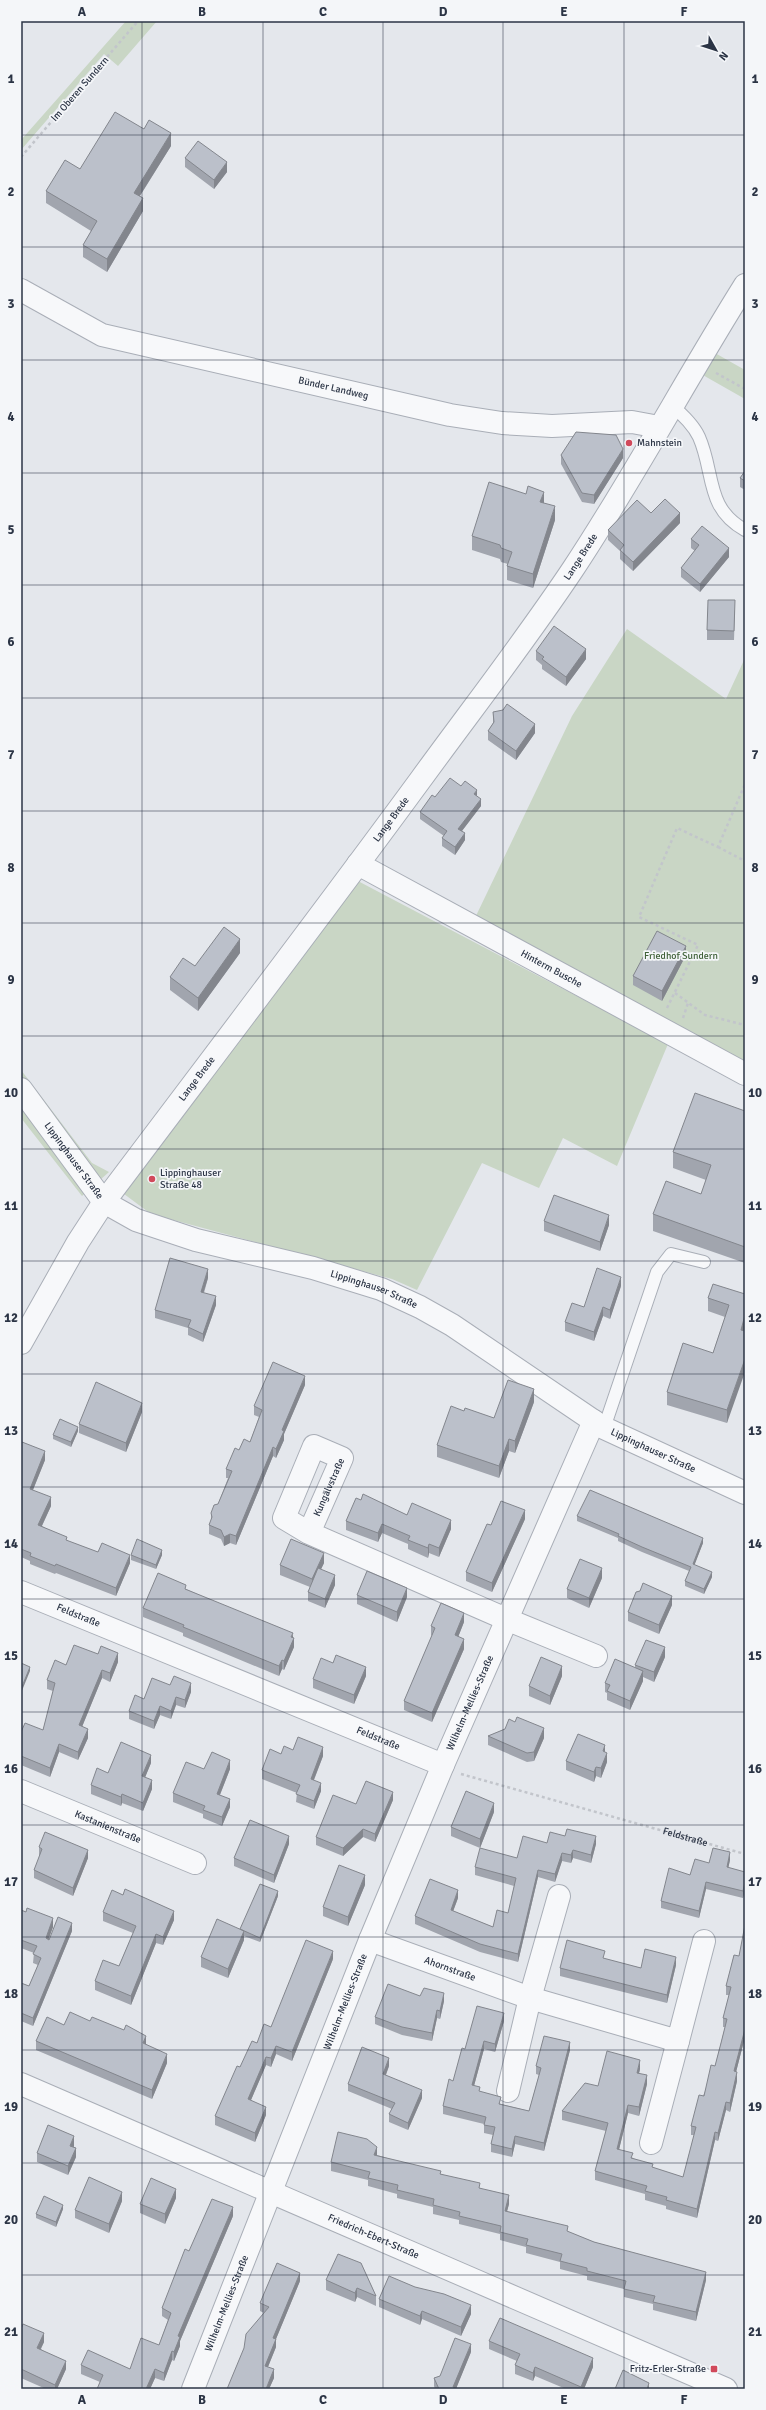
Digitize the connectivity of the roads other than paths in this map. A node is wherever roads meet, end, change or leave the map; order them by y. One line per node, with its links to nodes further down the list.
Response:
1 (745, 285): 3 (street, Lange Brede)
2 (21, 290): 4 (street, Bünder Landweg)
3 (671, 405): 4 (street, Lange Brede); 5 (lane)
4 (659, 427): 6 (street, Lange Brede)
5 (745, 530)
6 (358, 864): 7 (street, Hinterm Busche); 9 (street, Lange Brede)
7 (745, 1074)
8 (21, 1089): 9 (street, Lippinghauser Straße)
9 (104, 1202): 11 (street, Lange Brede); 12 (street, Lippinghauser Straße)
10 (704, 1262): 12 (lane)
11 (21, 1343)
12 (599, 1425): 13 (street, Lippinghauser Straße); 16 (street, Wilhelm-Mellies-Straße)
13 (745, 1493)
14 (309, 1533): 16 (street)
15 (21, 1592): 18 (street, Feldstraße)
16 (506, 1619): 17 (street); 18 (street, Wilhelm-Mellies-Straße)
17 (596, 1656)
18 (443, 1764): 22 (street, Wilhelm-Mellies-Straße)
19 (21, 1791): 20 (street, Kastanienstraße)
20 (195, 1864)
21 (559, 1896): 24 (street)
22 (370, 1940): 24 (street, Ahornstraße); 29 (street, Wilhelm-Mellies-Straße)
23 (704, 1941): 25 (street)
24 (530, 1998): 25 (street, Ahornstraße); 27 (street)
25 (678, 2040): 28 (street)
26 (21, 2084): 29 (street, Friedrich-Ebert-Straße)
27 (508, 2091)
28 (651, 2143)
29 (271, 2191): 30 (street, Wilhelm-Mellies-Straße); 31 (street, Friedrich-Ebert-Straße)
30 (193, 2389)
31 (726, 2389)

